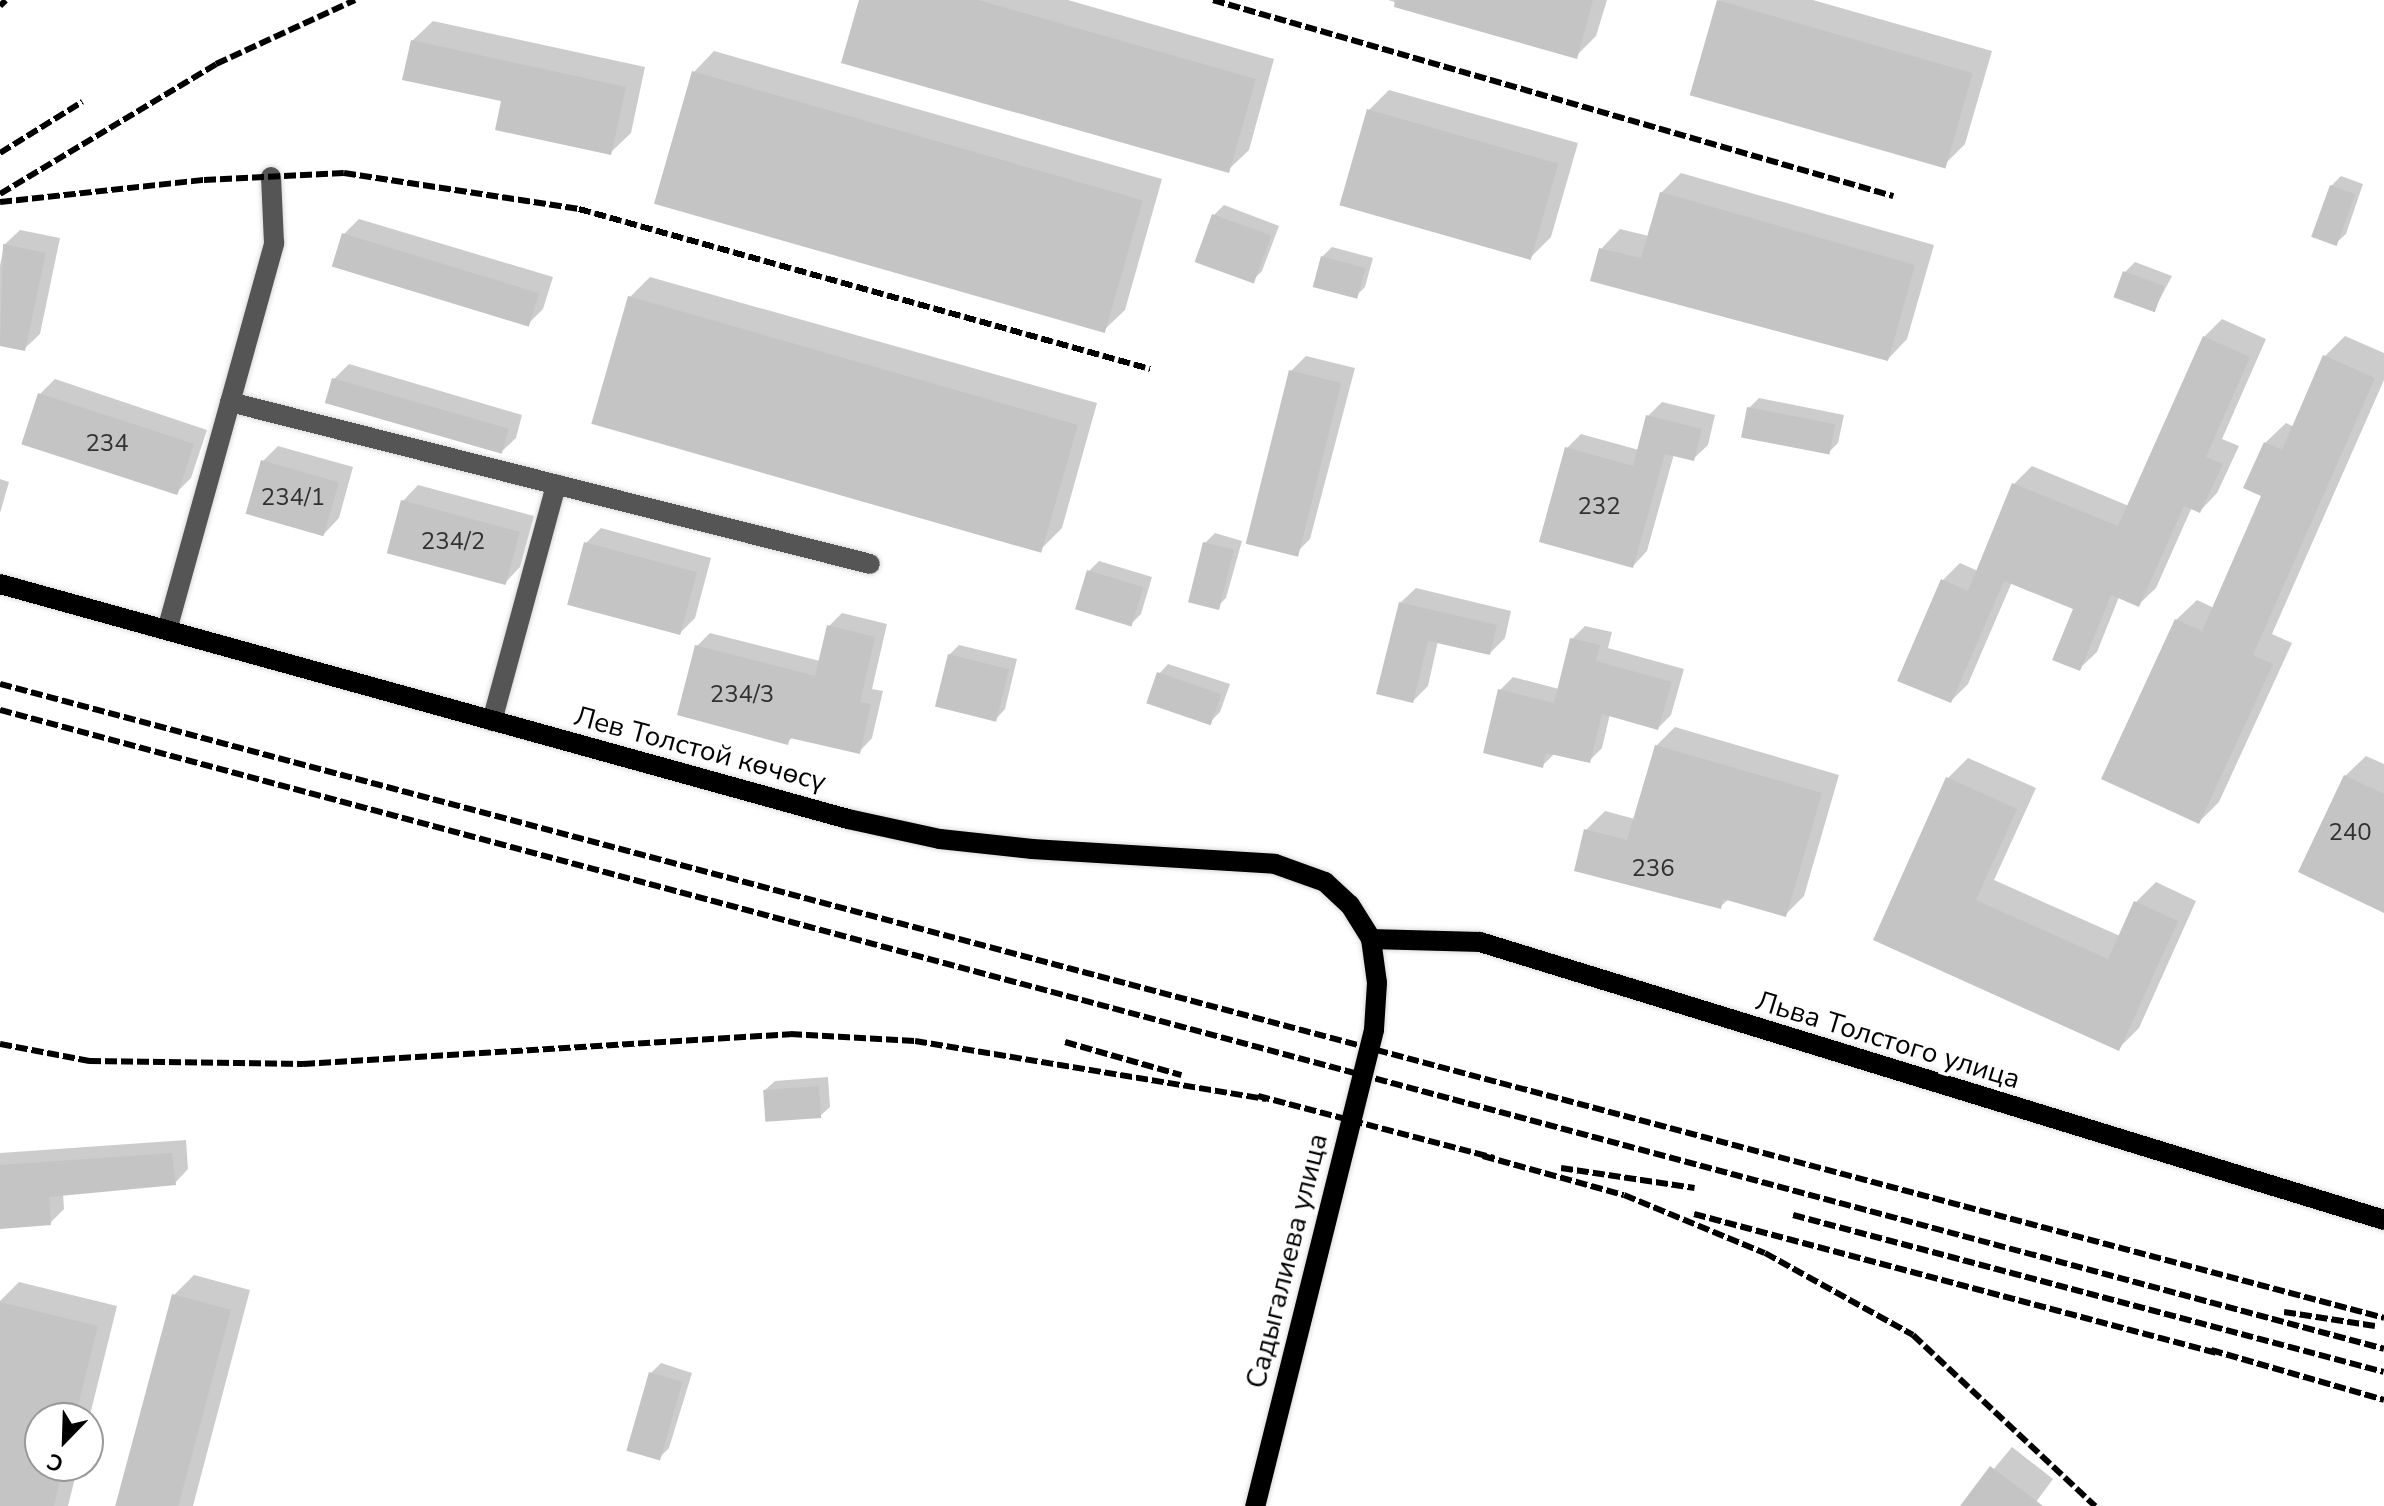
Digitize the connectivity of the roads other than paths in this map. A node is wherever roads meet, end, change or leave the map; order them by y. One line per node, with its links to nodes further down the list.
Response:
1 (271, 177): 2 (street)
2 (230, 402): 3 (street); 6 (street)
3 (556, 485): 4 (street); 7 (street)
4 (870, 564)
5 (0, 584): 6 (main road, Лев Толстой көчөсү)
6 (167, 630): 7 (main road, Лев Толстой көчөсү)
7 (492, 721): 8 (main road, Лев Толстой көчөсү)
8 (1371, 939): 9 (main road, Льва Толстого улица); 10 (main road, Садыгалиева улица)
9 (2384, 1220)
10 (1255, 1506)

